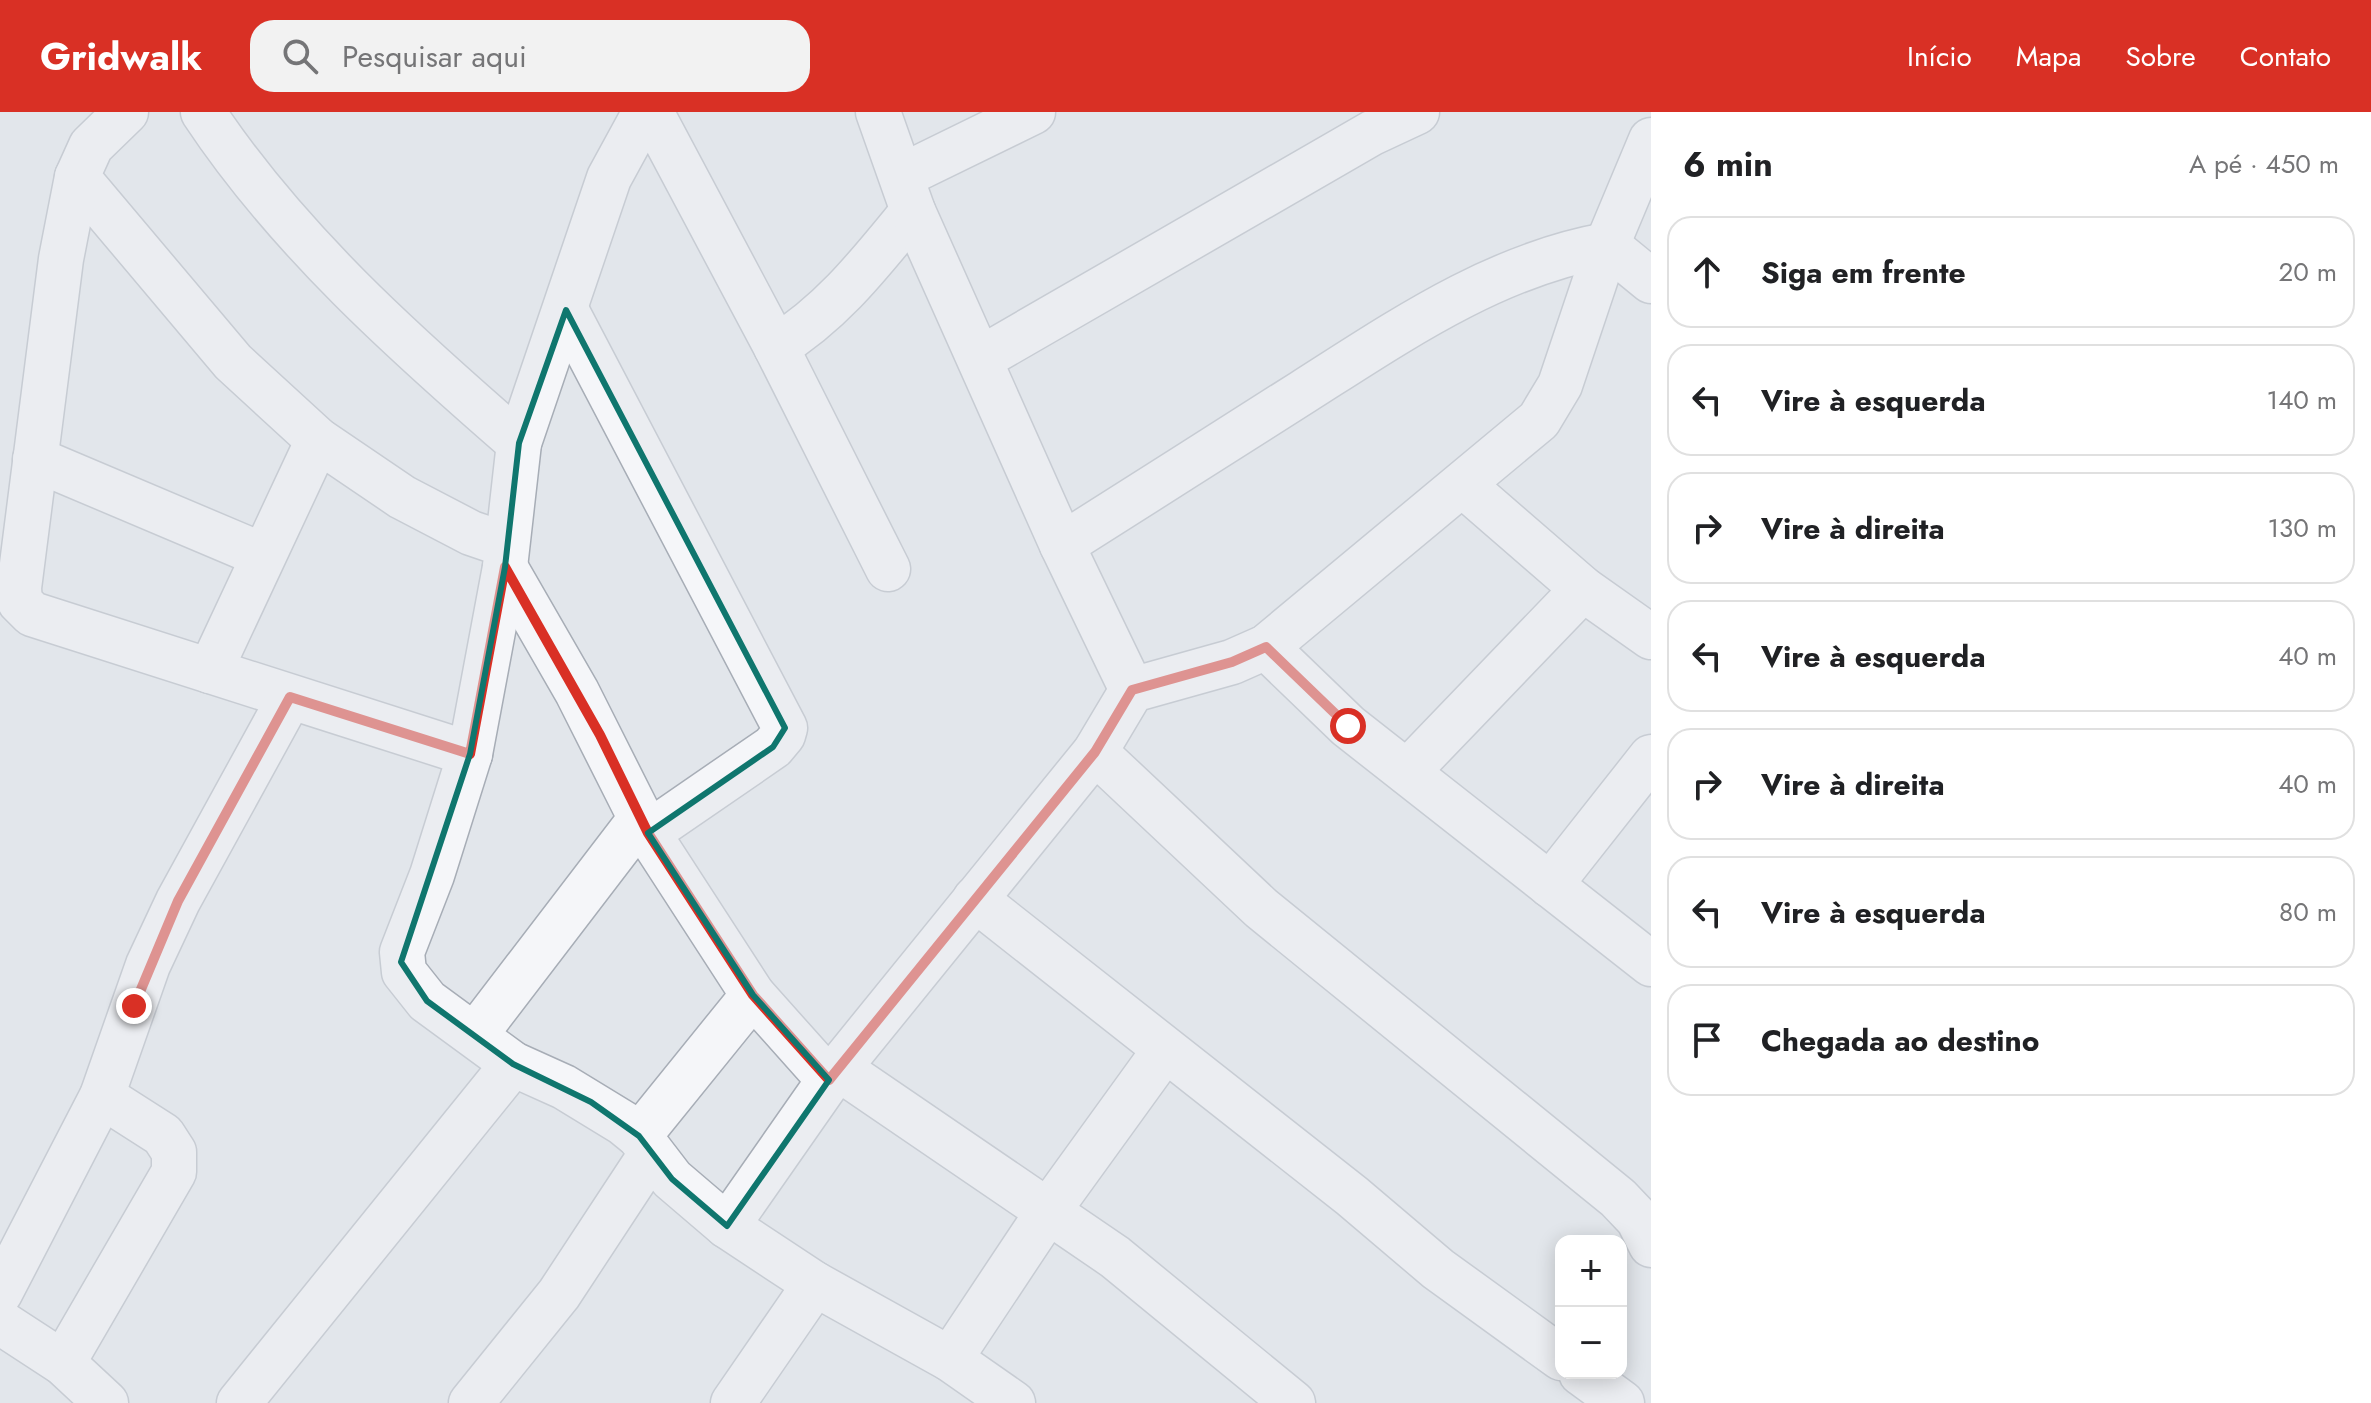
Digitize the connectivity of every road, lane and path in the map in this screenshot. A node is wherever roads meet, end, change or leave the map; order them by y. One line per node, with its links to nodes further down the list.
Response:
1 (126, 112): 9 (street)
2 (203, 112): 17 (street)
3 (645, 112): 13 (street)
4 (651, 112): 14 (street)
5 (878, 112): 10 (street)
6 (1033, 112): 10 (street)
7 (1417, 112): 15 (street)
8 (1651, 140): 11 (street)
9 (77, 177): 16 (street); 18 (street)
10 (907, 193): 14 (street); 15 (street)
11 (1607, 245): 12 (street); 19 (street); 20 (street)
12 (1651, 281)
13 (566, 310): 17 (street); 34 (street)
14 (776, 347): 23 (street)
15 (980, 359): 20 (street)
16 (318, 440): 21 (street); 22 (street)
17 (519, 443): 22 (street)
18 (35, 459): 21 (street); 27 (street)
19 (1463, 485): 24 (street); 26 (street)
20 (1062, 545): 28 (street)
21 (262, 555): 27 (street)
22 (506, 556): 31 (street); 34 (street)
23 (888, 569)
24 (1583, 589): 25 (street); 33 (street)
25 (1651, 637)
26 (1266, 647): 28 (street); 33 (street)
27 (210, 671): 29 (street)
28 (1132, 690): 30 (street)
29 (290, 697): 31 (street); 43 (street)
30 (1095, 752): 36 (street); 47 (street)
31 (470, 754): 39 (street)
32 (1651, 757): 35 (street)
33 (1407, 772): 35 (street)
34 (644, 825): 38 (street); 39 (street)
35 (1550, 885): 37 (street)
36 (975, 899): 40 (street); 42 (street)
37 (1651, 964)
38 (753, 995): 42 (street); 44 (street)
39 (475, 1035): 41 (street)
40 (1164, 1051): 45 (street); 51 (street)
41 (513, 1064): 44 (street); 56 (street)
42 (834, 1074): 45 (street); 46 (street)
43 (102, 1096): 49 (street); 53 (street)
44 (645, 1145): 46 (street); 57 (street)
45 (1049, 1210): 52 (street); 60 (street)
46 (727, 1226): 48 (street)
47 (1651, 1245)
48 (815, 1284): 52 (street); 58 (street)
49 (0, 1293)
50 (0, 1322): 53 (street)
51 (1555, 1354)
52 (950, 1359): 59 (street)
53 (63, 1363): 55 (street)
54 (1589, 1379): 61 (street)
55 (106, 1403)
56 (239, 1403)
57 (471, 1403)
58 (733, 1403)
59 (1013, 1403)
60 (1293, 1403)
61 (1622, 1403)

